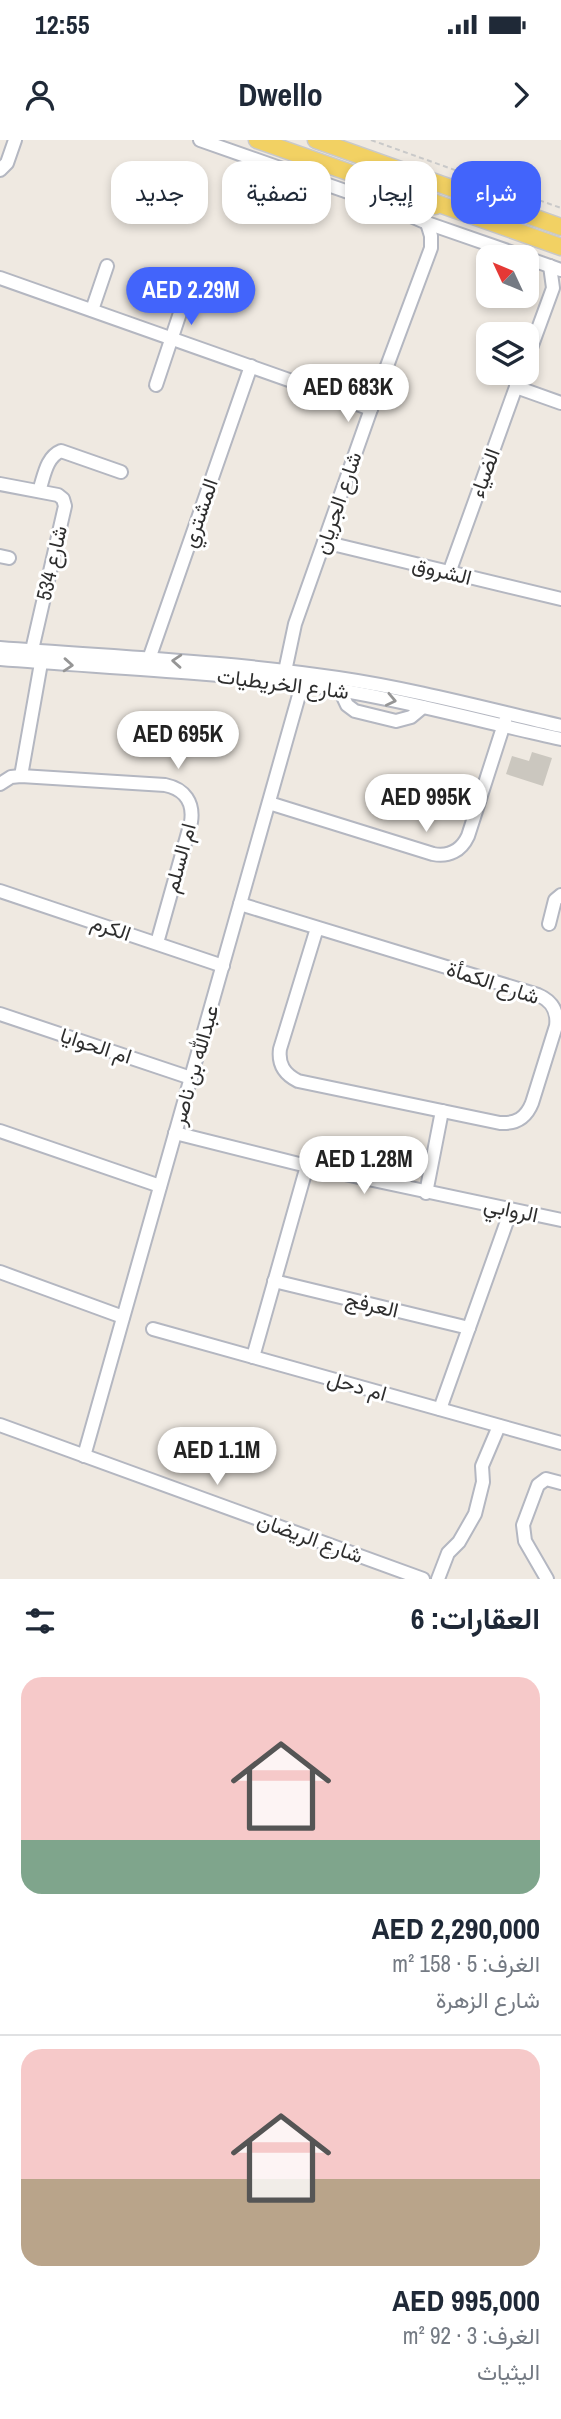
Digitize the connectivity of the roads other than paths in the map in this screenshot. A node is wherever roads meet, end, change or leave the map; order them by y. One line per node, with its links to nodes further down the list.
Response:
1 (15, 140): 5 (street)
2 (200, 140): 6 (street)
3 (257, 140): 8 (main road)
4 (316, 140): 11 (main road)
5 (0, 170)
6 (345, 191)
7 (437, 205): 8 (main road)
8 (443, 205): 14 (main road)
9 (427, 224): 15 (street, شارع الجريان)
10 (430, 224): 12 (street)
11 (561, 227)
12 (449, 231): 13 (street); 15 (street, شارع الجريان)
13 (489, 245)
14 (561, 247)
15 (431, 248): 29 (street, شارع الجريان)
16 (539, 262): 18 (street)
17 (107, 266): 22 (street)
18 (556, 268): 20 (street)
19 (0, 278): 22 (street)
20 (557, 284): 23 (street)
21 (185, 298): 24 (street)
22 (92, 310): 24 (street)
23 (539, 329)
24 (171, 338): 25 (street); 26 (street)
25 (251, 366): 29 (street); 39 (street, المشتري)
26 (156, 385)
27 (516, 387): 28 (street); 34 (street, الضياء)
28 (561, 402)
29 (371, 409): 33 (street, شارع الجريان)
30 (121, 471): 32 (street)
31 (0, 485): 32 (street, شارع 534)
32 (40, 491): 37 (street, شارع 534)
33 (324, 542): 34 (street, الشروق); 41 (street, شارع الجريان)
34 (449, 573): 35 (street, الشروق)
35 (561, 599)
36 (0, 648): 37 (street, شارع الخريطيات)
37 (32, 650): 39 (street, شارع الخريطيات)
38 (0, 659): 40 (street, شارع الخريطيات)
39 (149, 659): 41 (street, شارع الخريطيات, one-way to 39)
40 (41, 663): 41 (street, شارع الخريطيات, one-way to 41); 48 (street)
41 (284, 677): 42 (street, شارع الخريطيات)
42 (304, 679): 43 (street, شارع الخريطيات); 45 (street, شارع الخريطيات); 50 (street, عبدالله بن ناصر)
43 (340, 690): 44 (street, شارع الخريطيات, one-way to 44); 44 (street)
44 (423, 707): 45 (street, شارع الخريطيات)
45 (505, 720): 46 (street, شارع الخريطيات); 47 (street, شارع الخريطيات); 50 (street)
46 (561, 726)
47 (561, 739)
48 (21, 776): 49 (street, ام السلم); 56 (street, ام السلم)
49 (0, 784)
50 (269, 803): 53 (street, عبدالله بن ناصر)
51 (0, 891): 56 (street, الكرم)
52 (561, 895): 54 (street)
53 (240, 904): 55 (street, شارع الكمأة); 57 (street, عبدالله بن ناصر)
54 (549, 924)
55 (317, 928): 60 (street, شارع الكمأة); 60 (street, شارع الكمأة)
56 (157, 943): 57 (street, الكرم)
57 (223, 966): 59 (street, عبدالله بن ناصر)
58 (0, 1014): 59 (street, ام الحوايا)
59 (191, 1078): 62 (street, عبدالله بن ناصر)
60 (442, 1111): 65 (street)
61 (0, 1131): 64 (street)
62 (175, 1133): 63 (street, الروابي); 64 (street, عبدالله بن ناصر)
63 (307, 1166): 65 (street, الروابي); 69 (street)
64 (160, 1186): 70 (street, عبدالله بن ناصر)
65 (426, 1193): 66 (street, الروابي)
66 (511, 1210): 67 (street, الروابي); 71 (street)
67 (561, 1220)
68 (0, 1272): 70 (street)
69 (274, 1281): 71 (street, العرفج); 73 (street)
70 (123, 1317): 78 (street, عبدالله بن ناصر)
71 (470, 1328): 74 (street)
72 (153, 1329): 73 (street, ام دحل)
73 (253, 1357): 74 (street, ام دحل)
74 (440, 1409): 76 (street, ام دحل)
75 (0, 1425): 78 (street, شارع الريضان)
76 (499, 1426): 77 (street, ام دحل); 81 (street)
77 (561, 1443)
78 (84, 1456): 80 (street, شارع الريضان)
79 (561, 1483): 82 (street)
80 (423, 1579)
81 (439, 1579)
82 (547, 1579)

